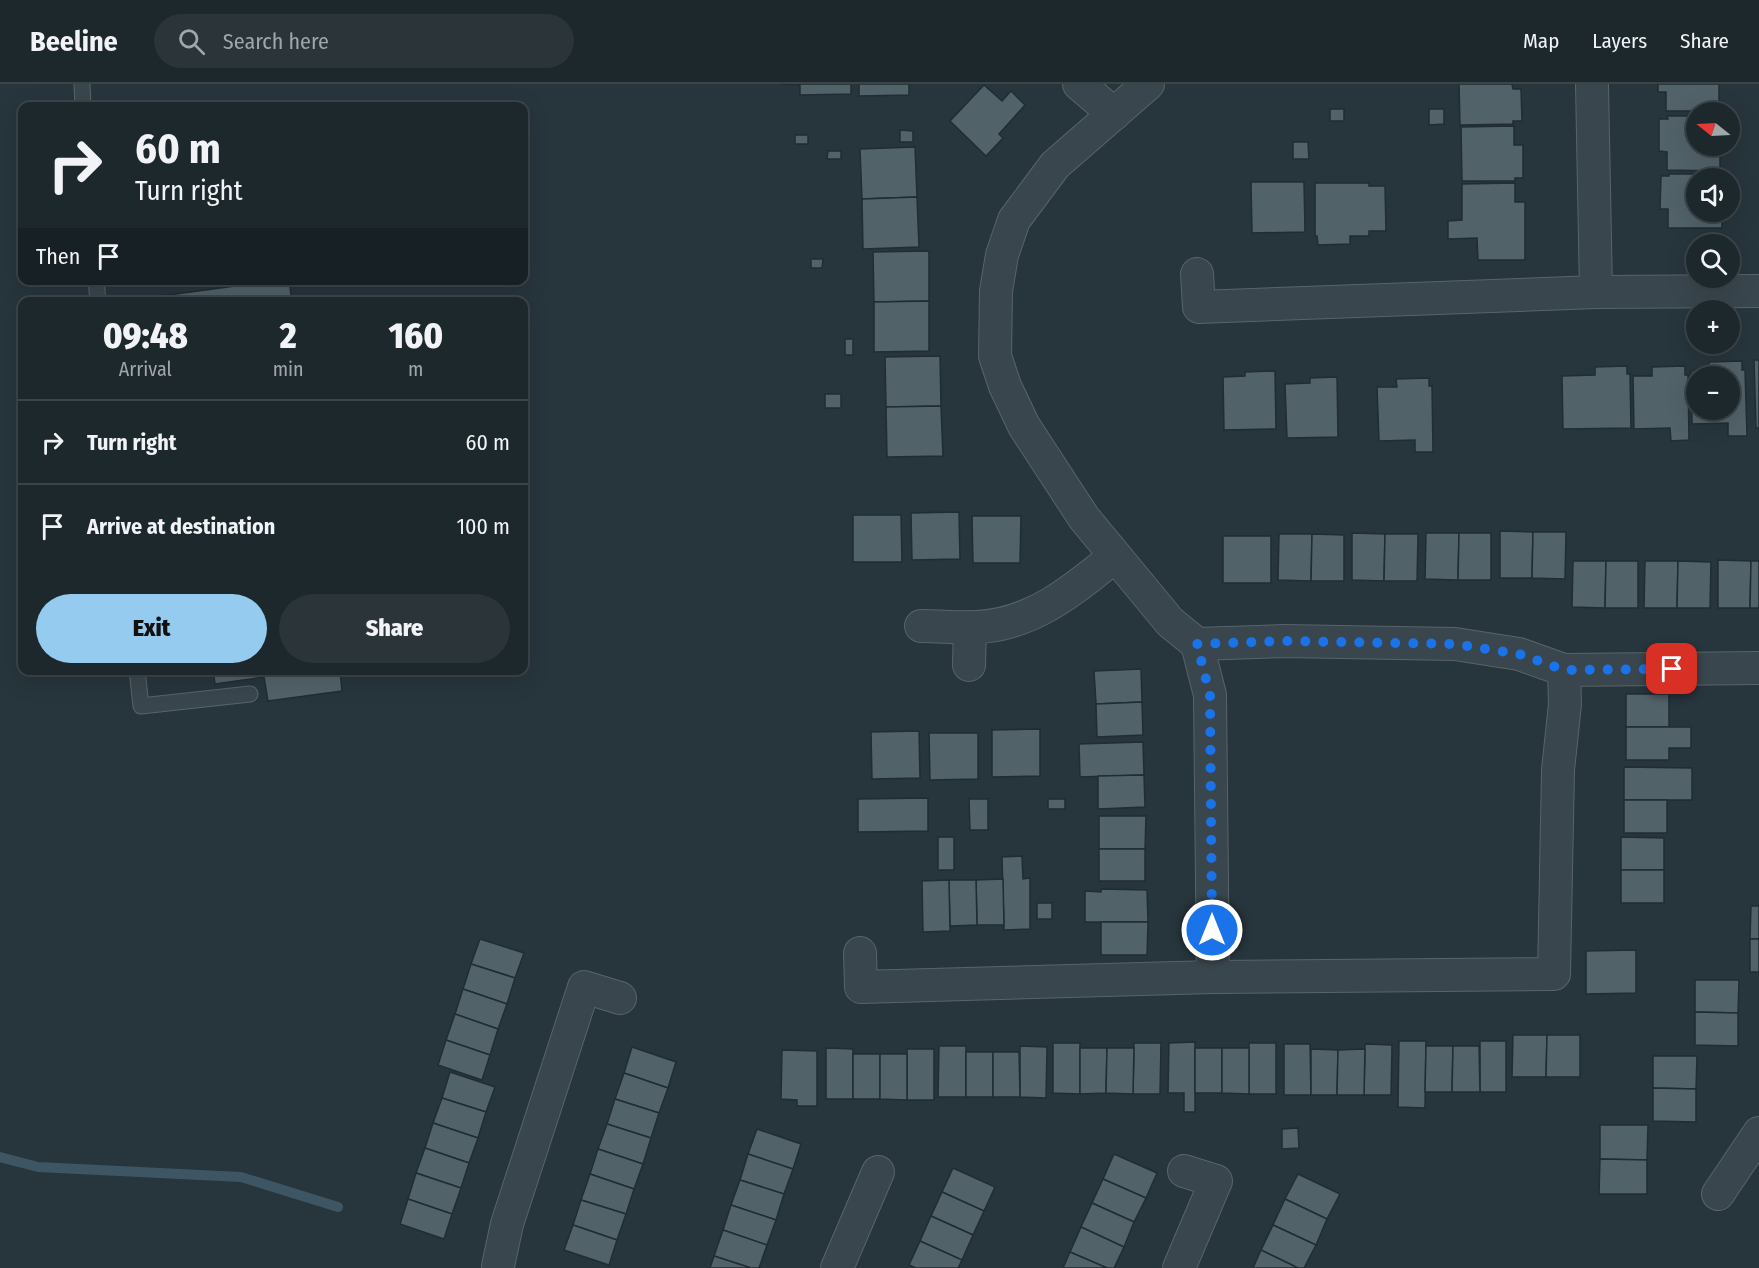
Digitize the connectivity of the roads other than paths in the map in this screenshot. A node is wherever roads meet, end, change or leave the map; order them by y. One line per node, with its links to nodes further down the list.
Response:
1 (82, 84): 5 (lane)
2 (1079, 84): 6 (street)
3 (1148, 84): 6 (street)
4 (1592, 84): 9 (street)
5 (84, 102)
6 (1114, 114): 10 (street)
7 (1197, 274): 9 (street)
8 (1759, 291): 9 (street)
9 (1596, 292)
10 (1115, 556): 12 (street); 13 (street)
11 (921, 626): 12 (street)
12 (970, 627): 14 (street)
13 (1197, 644): 16 (street); 20 (street)
14 (969, 665)
15 (1759, 668): 16 (street)
16 (1564, 670): 20 (street)
17 (138, 675): 18 (lane)
18 (250, 694)
19 (860, 953): 20 (street)
20 (1213, 977)
21 (620, 999): 27 (street)
22 (1759, 1133): 23 (street)
23 (1750, 1165): 26 (street)
24 (1184, 1171): 29 (street)
25 (878, 1172): 28 (street)
26 (1718, 1194)
27 (493, 1267)
28 (837, 1268)
29 (1179, 1268)

